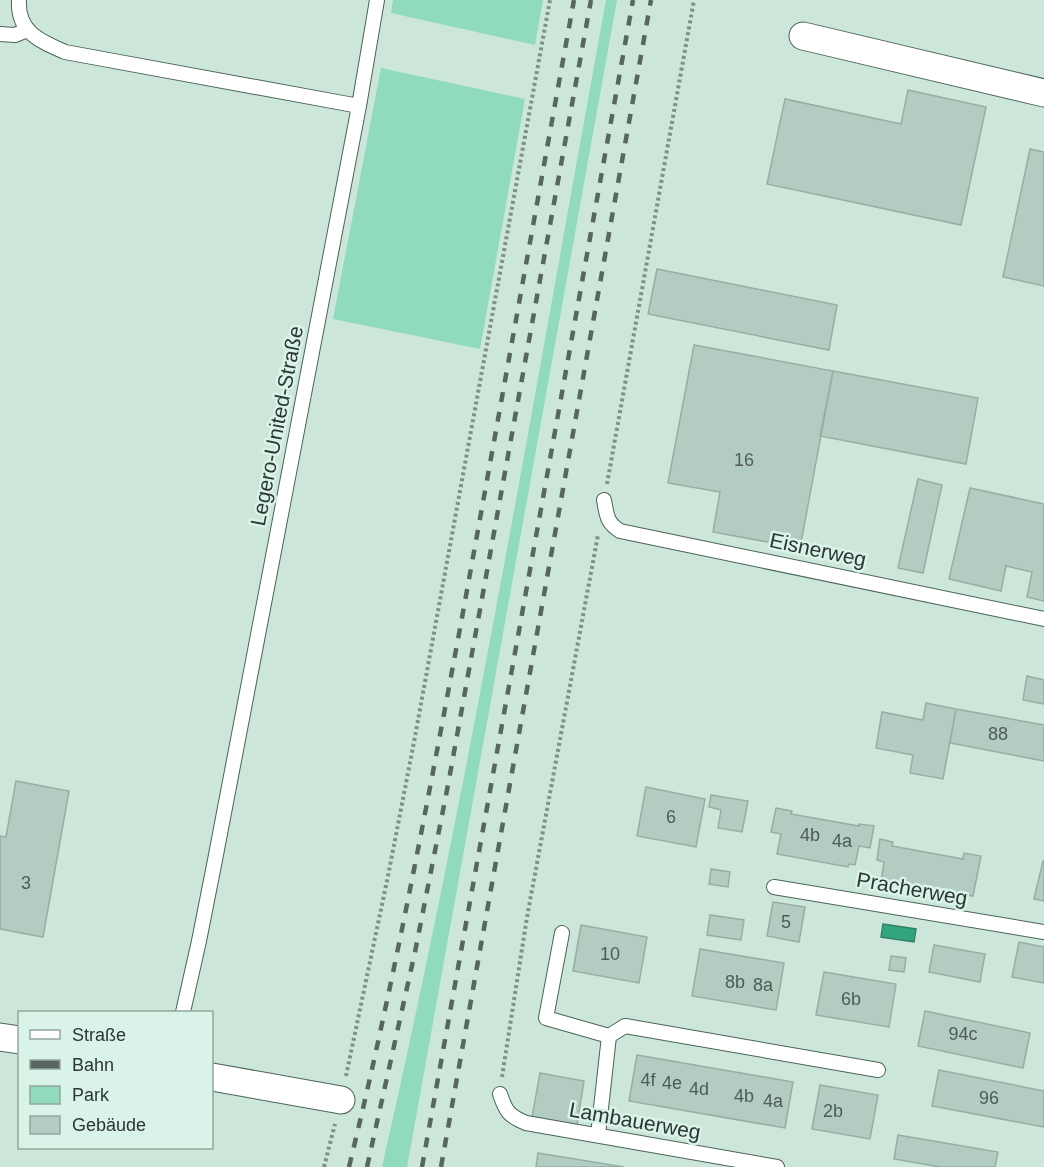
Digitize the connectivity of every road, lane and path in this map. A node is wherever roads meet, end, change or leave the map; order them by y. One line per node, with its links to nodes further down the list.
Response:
1 (19, 0): 5 (lane)
2 (377, 0): 9 (lane, Legero-United-Straße)
3 (550, 0): 22 (path)
4 (694, 0): 10 (path)
5 (27, 30): 6 (lane); 9 (lane)
6 (0, 34)
7 (803, 36): 8 (street)
8 (1044, 93)
9 (359, 106): 15 (lane, Legero-United-Straße)
10 (604, 500): 11 (lane, Eisnerweg); 21 (path)
11 (1044, 618)
12 (774, 887): 13 (lane, Pracherweg)
13 (1044, 932)
14 (562, 933): 16 (lane)
15 (183, 1011)
16 (609, 1036): 19 (lane); 23 (lane)
17 (0, 1037): 18 (street)
18 (18, 1040)
19 (878, 1070)
20 (213, 1077): 22 (street)
21 (500, 1094): 23 (lane, Lambauerweg)
22 (341, 1100): 24 (path)
23 (598, 1136): 25 (lane, Lambauerweg)
24 (324, 1167)
25 (777, 1167)

